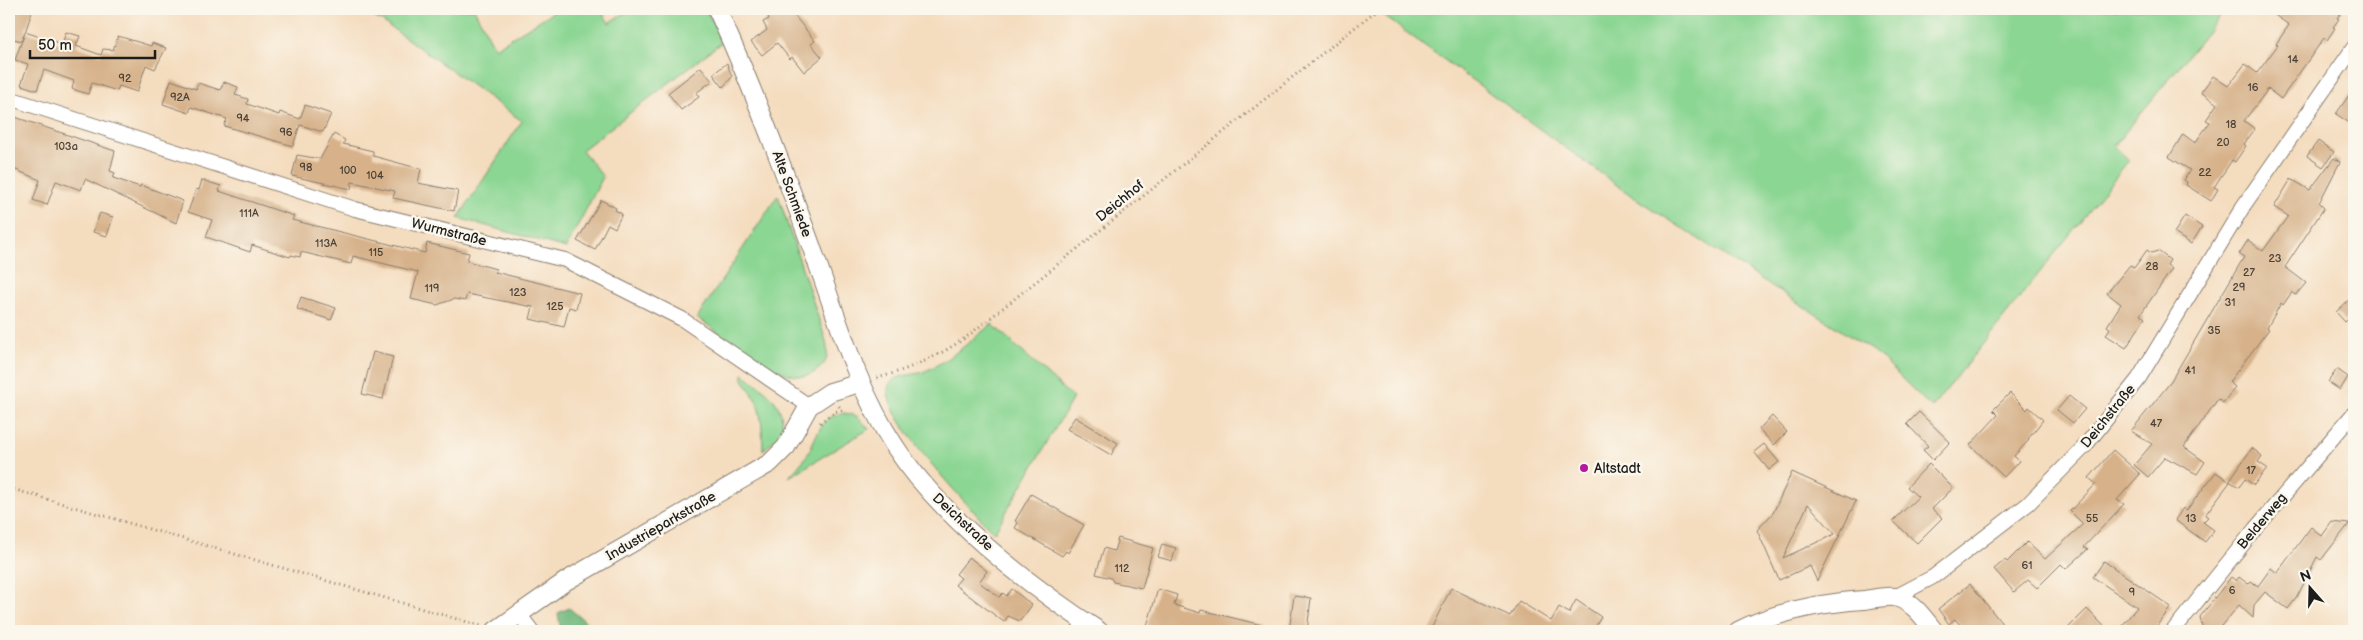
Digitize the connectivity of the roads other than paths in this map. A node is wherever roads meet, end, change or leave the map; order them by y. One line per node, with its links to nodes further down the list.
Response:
1 (717, 9): 4 (street, Alte Schmiede)
2 (2354, 47): 7 (street, Deichstraße)
3 (9, 98): 5 (street, Wurmstraße)
4 (860, 383): 5 (street); 9 (street, Deichstraße)
5 (809, 406): 8 (street, Industrieparkstraße)
6 (2354, 413): 15 (street, Belderweg)
7 (1895, 597): 13 (street, Deichstraße); 14 (street)
8 (519, 614): 10 (street, Industrieparkstraße); 11 (street)
9 (1078, 626): 12 (street, Deichstraße)
10 (492, 630)
11 (532, 631)
12 (1099, 631)
13 (1738, 631)
14 (1934, 631)
15 (2173, 631)

